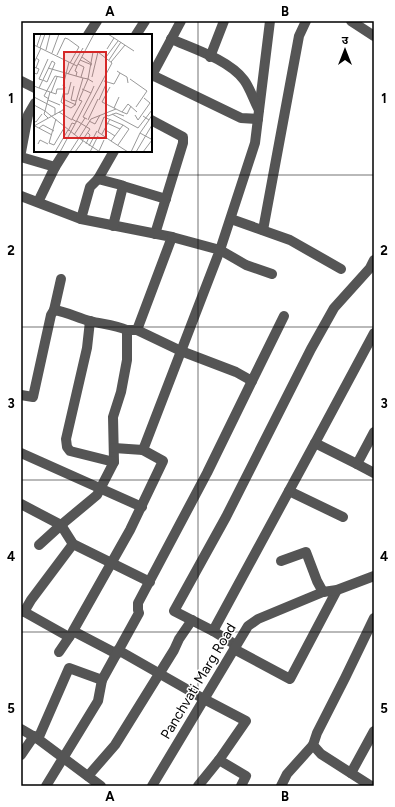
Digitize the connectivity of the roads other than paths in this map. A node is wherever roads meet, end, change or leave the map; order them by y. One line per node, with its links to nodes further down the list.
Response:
1 (97, 21): 8 (street)
2 (145, 21): 9 (street)
3 (181, 21): 11 (street)
4 (224, 21): 12 (street)
5 (270, 21): 18 (street)
6 (306, 21): 33 (street)
7 (352, 21): 10 (street)
8 (89, 34)
9 (137, 34)
10 (374, 36)
11 (171, 39): 12 (street); 13 (street)
12 (210, 57): 18 (street)
13 (152, 74)
14 (152, 76): 18 (street)
15 (21, 81): 16 (street)
16 (34, 88)
17 (34, 105): 20 (street)
18 (259, 115): 31 (street)
19 (152, 121): 28 (street)
20 (21, 152)
21 (64, 152): 24 (street)
22 (113, 152): 25 (street)
23 (21, 157): 24 (street)
24 (55, 167): 29 (street)
25 (99, 178): 26 (street); 30 (street)
26 (122, 186): 28 (street); 32 (street)
27 (21, 196): 29 (street)
28 (166, 199): 34 (street)
29 (38, 202): 30 (street)
30 (81, 219): 32 (street)
31 (230, 219): 33 (street); 36 (street)
32 (113, 226): 34 (street)
33 (262, 230): 38 (street)
34 (155, 234): 35 (street)
35 (172, 237): 36 (street); 44 (street)
36 (220, 250): 39 (street); 46 (street)
37 (373, 266): 73 (street)
38 (341, 269)
39 (272, 274)
40 (61, 279): 41 (street)
41 (54, 310): 43 (street); 48 (street)
42 (284, 316): 47 (street)
43 (90, 321): 44 (street); 54 (street)
44 (132, 330): 46 (street); 51 (street)
45 (374, 332): 50 (street)
46 (181, 351): 47 (street); 52 (street)
47 (252, 381): 68 (street)
48 (21, 395)
49 (374, 432): 55 (street)
50 (315, 443): 55 (street); 58 (street)
51 (114, 448): 52 (street); 54 (street)
52 (143, 450): 60 (street)
53 (21, 453): 57 (street)
54 (114, 462): 57 (street)
55 (357, 464): 56 (street)
56 (374, 473)
57 (100, 489): 60 (street); 62 (street)
58 (289, 491): 61 (street); 74 (street)
59 (21, 504): 62 (street)
60 (142, 507): 66 (street)
61 (343, 517)
62 (61, 525): 63 (street); 64 (street)
63 (73, 544): 66 (street); 71 (street)
64 (39, 545)
65 (280, 561): 70 (street)
66 (112, 563): 68 (street); 75 (street)
67 (374, 576): 69 (street, Panchvati Marg Road)
68 (150, 582): 78 (street)
69 (337, 590): 70 (street, Panchvati Marg Road); 76 (street)
70 (323, 592): 76 (street, Panchvati Marg Road)
71 (23, 611): 75 (street)
72 (374, 618): 85 (street)
73 (192, 620): 74 (street); 79 (street)
74 (213, 631): 76 (street)
75 (71, 634): 77 (street); 78 (street)
76 (235, 647): 81 (street, Panchvati Marg Road)
77 (59, 652)
78 (118, 652): 79 (street); 80 (street)
79 (159, 674): 81 (street); 90 (street)
80 (102, 680): 84 (street); 87 (street)
81 (204, 699): 88 (street); 93 (street, Panchvati Marg Road)
82 (21, 729): 84 (street)
83 (374, 731): 89 (street)
84 (36, 738): 86 (street); 87 (street)
85 (313, 745): 89 (street); 96 (street)
86 (21, 755)
87 (64, 758): 90 (street); 91 (street)
88 (219, 760): 94 (street); 95 (street)
89 (352, 773): 97 (street)
90 (88, 776): 92 (street)
91 (46, 786)
92 (101, 786)
93 (152, 786)
94 (198, 786)
95 (241, 786)
96 (281, 786)
97 (371, 786)

